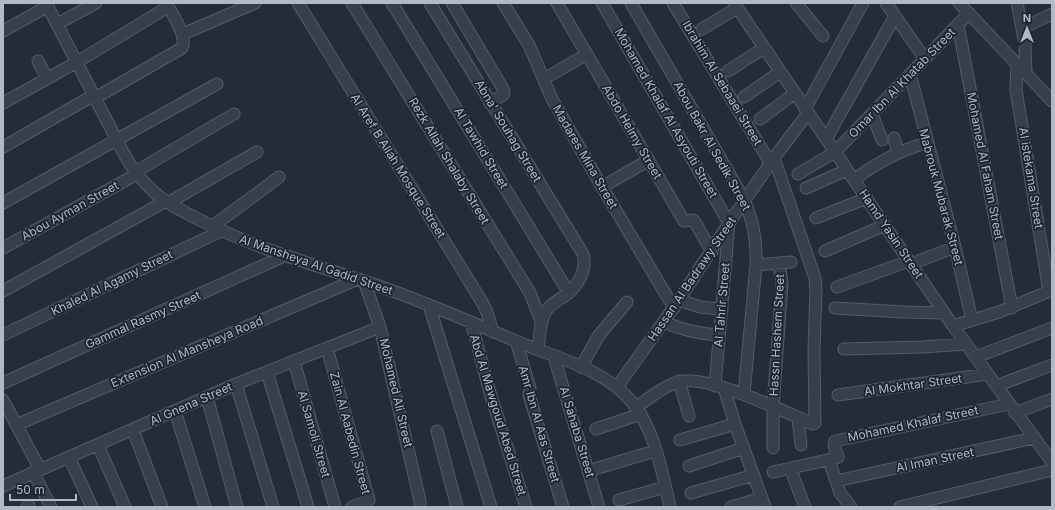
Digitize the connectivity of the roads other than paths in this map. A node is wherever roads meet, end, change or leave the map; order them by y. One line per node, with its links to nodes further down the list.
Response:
1 (96, 3): 24 (street)
2 (298, 3): 108 (street, Al Aref B Allah Mosque Street)
3 (352, 3): 101 (street, Rezk Allah Shalaby Street)
4 (392, 3): 93 (street, Al Tawhid Street)
5 (430, 3): 49 (street, Abna' Souhag Street)
6 (452, 3): 49 (street)
7 (503, 3): 42 (street, Madares Mina Street)
8 (557, 3): 32 (street, Abdo Helmy Street)
9 (602, 3): 77 (street, Mohamed Khalaf Al Asyouti Street)
10 (631, 3): 73 (street, Abou Bakr Al Sedik Street)
11 (674, 3): 64 (street, Ibrahim Al Sebaaei Street)
12 (796, 3): 30 (street)
13 (863, 3): 50 (street, Hassan Al Badrawy Street)
14 (886, 3): 23 (street)
15 (959, 3): 21 (street)
16 (1017, 3): 26 (street)
17 (47, 4): 24 (street, Al Mansheya Al Gadid Street); 28 (street)
18 (247, 4): 29 (street)
19 (167, 5): 29 (street); 35 (street)
20 (735, 5): 27 (street); 31 (street, Hamd Yasin Street)
21 (972, 12): 25 (street, Omar Ibn Al Khatab Street); 36 (street)
22 (1052, 14): 26 (street)
23 (895, 16): 33 (street); 54 (street)
24 (57, 24): 35 (street, Al Mansheya Al Gadid Street)
25 (958, 25): 33 (street, Omar Ibn Al Khatab Street); 98 (street, Mohamed Al Faham Street)
26 (1023, 28): 39 (street)
27 (702, 29)
28 (3, 30)
29 (183, 34): 45 (street)
30 (823, 36)
31 (764, 48): 37 (street); 38 (street, Hamd Yasin Street)
32 (587, 54): 42 (street); 63 (street, Abdo Helmy Street)
33 (924, 60): 40 (street, Omar Ibn Al Khatab Street)
34 (38, 61): 41 (street)
35 (77, 62): 41 (street); 45 (street, Al Mansheya Al Gadid Street)
36 (1017, 64): 39 (street); 91 (street, Al istekama Street)
37 (728, 71)
38 (780, 72): 44 (street, Hamd Yasin Street); 46 (street)
39 (1026, 73): 48 (street)
40 (910, 74): 52 (street, Omar Ibn Al Khatab Street); 58 (street, Mabrouk Mubarak Street)
41 (47, 78): 47 (street)
42 (544, 79): 70 (street, Madares Mina Street)
43 (217, 84): 56 (street)
44 (795, 93): 50 (street, Hamd Yasin Street); 53 (street)
45 (95, 96): 56 (street, Al Mansheya Al Gadid Street); 59 (street)
46 (744, 97)
47 (4, 100)
48 (1052, 101)
49 (490, 103): 93 (street, Abna' Souhag Street)
50 (807, 111): 54 (street, Hamd Yasin Street); 64 (street, Hassan Al Badrawy Street)
51 (234, 114): 66 (street, Abou Ayman Street)
52 (872, 114): 57 (street); 61 (street, Omar Ibn Al Khatab Street)
53 (760, 119)
54 (826, 138): 61 (street, Hamd Yasin Street)
55 (894, 138): 62 (street)
56 (117, 140): 66 (street, Al Mansheya Al Gadid Street); 75 (street)
57 (882, 140)
58 (927, 143): 62 (street); 80 (street, Mabrouk Mubarak Street)
59 (3, 147)
60 (257, 152): 74 (street)
61 (835, 152): 65 (street, Hamd Yasin Street); 67 (street, Omar Ibn Al Khatab Street)
62 (898, 152): 69 (street)
63 (649, 160): 70 (street); 83 (street, Abdo Helmy Street)
64 (772, 161): 73 (street, Hassan Al Badrawy Street); 140 (street, Ibrahim Al Sebaaei Street)
65 (847, 170): 69 (street, Hamd Yasin Street); 71 (street)
66 (136, 173): 74 (street, Al Mansheya Al Gadid Street); 81 (street, Abou Ayman Street)
67 (798, 174)
68 (279, 177): 79 (street, Khaled Al Agamy Street)
69 (854, 180): 72 (street, Hamd Yasin Street)
70 (602, 187): 96 (street, Madares Mina Street)
71 (806, 188)
72 (867, 198): 76 (street); 78 (street, Hamd Yasin Street)
73 (745, 201): 77 (street, Hassan Al Badrawy Street); 88 (street, Abou Bakr Al Sedik Street)
74 (167, 202): 79 (street, Al Mansheya Al Gadid Street); 92 (street)
75 (3, 203)
76 (816, 218)
77 (729, 223): 83 (street, Hassan Al Badrawy Street); 99 (street, Al Tahrir Street)
78 (885, 225): 82 (street); 86 (street, Hamd Yasin Street)
79 (217, 228): 84 (street, Al Mansheya Al Gadid Street); 109 (street, Khaled Al Agamy Street)
80 (955, 247): 86 (street); 102 (street, Mabrouk Mubarak Street)
81 (3, 248)
82 (825, 251)
83 (712, 252): 96 (street, Hassan Al Badrawy Street)
84 (284, 256): 89 (street, Al Mansheya Al Gadid Street); 124 (street, Gammal Rasmy Street)
85 (791, 262): 87 (street)
86 (910, 262): 90 (street); 100 (street, Hamd Yasin Street)
87 (779, 264): 88 (street); 135 (street, Hassn Hashem Street)
88 (756, 265): 129 (street, Abou Bakr Al Sedik Street)
89 (361, 280): 95 (street, Al Mansheya Al Gadid Street); 106 (street, Mohamed Ali Street); 141 (street, Extension Al Mansheya Road)
90 (837, 287)
91 (1051, 290): 98 (street)
92 (3, 291)
93 (569, 293): 101 (street)
94 (627, 302): 120 (street)
95 (429, 304): 103 (street, Al Mansheya Al Gadid Street); 182 (street)
96 (676, 304): 99 (street); 104 (street, Hassan Al Badrawy Street)
97 (835, 308): 100 (street)
98 (1012, 308): 102 (street)
99 (722, 310): 110 (street, Al Tahrir Street)
100 (944, 313): 105 (street, Hamd Yasin Street)
101 (541, 320): 115 (street)
102 (972, 320): 105 (street)
103 (471, 322): 108 (street, Al Mansheya Al Gadid Street); 183 (street, Abd Al Mawgoud Abed Street)
104 (664, 322): 110 (street); 127 (street, Hassan Al Badrawy Street)
105 (953, 326): 112 (street, Hamd Yasin Street)
106 (380, 327): 113 (street, Al Gnena Street); 180 (street, Mohamed Ali Street)
107 (1052, 328): 117 (street)
108 (493, 332): 111 (street, Al Mansheya Al Gadid Street)
109 (3, 335)
110 (720, 335): 128 (street, Al Tahrir Street)
111 (516, 341): 115 (street, Al Mansheya Al Gadid Street); 184 (street, Amr Ibn Al Aas Street)
112 (966, 344): 114 (street); 117 (street, Hamd Yasin Street)
113 (327, 348): 118 (street, Al Gnena Street); 179 (street, Zain Al Aabedin Street)
114 (844, 349)
115 (538, 350): 116 (street, Al Mansheya Al Gadid Street)
116 (554, 357): 120 (street, Al Mansheya Al Gadid Street); 161 (street, Al Sahaba Street)
117 (976, 357): 122 (street, Hamd Yasin Street)
118 (294, 361): 121 (street, Al Gnena Street); 178 (street, Al Samoli Street)
119 (1052, 365): 126 (street)
120 (581, 367): 127 (street, Al Mansheya Al Gadid Street)
121 (267, 372): 125 (street, Al Gnena Street); 177 (street)
122 (988, 374): 126 (street, Hamd Yasin Street); 130 (street, Al Mokhtar Street)
123 (679, 381): 128 (street); 137 (street); 139 (street)
124 (3, 384)
125 (236, 384): 131 (street, Al Gnena Street); 176 (street)
126 (996, 386): 134 (street, Hamd Yasin Street)
127 (617, 387): 137 (street, Al Mansheya Al Gadid Street)
128 (719, 387): 129 (street); 142 (street)
129 (744, 394): 135 (street)
130 (838, 395)
131 (207, 397): 136 (street, Al Gnena Street); 175 (street)
132 (1052, 399): 138 (street)
133 (3, 400): 141 (street)
134 (1008, 404): 138 (street, Hamd Yasin Street); 155 (street, Mohamed Khalaf Street)
135 (773, 407): 140 (street); 152 (street, Hassn Hashem Street)
136 (175, 411): 145 (street, Al Gnena Street); 174 (street)
137 (639, 411): 144 (street); 153 (street, Al Mansheya Al Gadid Street)
138 (1015, 413): 147 (street, Hamd Yasin Street)
139 (689, 416)
140 (798, 418): 150 (street)
141 (15, 422): 143 (street, Extension Al Mansheya Road); 160 (street)
142 (735, 424): 148 (street); 151 (street)
143 (3, 425)
144 (596, 429)
145 (133, 430): 149 (street, Al Gnena Street); 173 (street)
146 (437, 431): 181 (street)
147 (1034, 438): 156 (street, Hamd Yasin Street); 164 (street, Al Iman Street)
148 (680, 440)
149 (98, 445): 154 (street, Al Gnena Street); 172 (street)
150 (801, 445)
151 (744, 448): 157 (street); 163 (street)
152 (773, 448)
153 (655, 451): 161 (street); 166 (street, Al Mansheya Al Gadid Street)
154 (69, 457): 160 (street, Al Gnena Street); 171 (street)
155 (833, 459): 158 (street); 164 (street)
156 (1052, 462)
157 (689, 466)
158 (790, 468): 162 (street); 188 (street)
159 (1052, 470): 190 (street)
160 (37, 471): 165 (street, Al Gnena Street); 170 (street)
161 (588, 471): 185 (street, Al Sahaba Street)
162 (773, 472)
163 (754, 475): 167 (street); 169 (street)
164 (836, 481): 189 (street)
165 (3, 486)
166 (665, 487): 168 (street); 186 (street, Al Mansheya Al Gadid Street)
167 (691, 493)
168 (619, 500)
169 (763, 502): 187 (street)
170 (52, 507)
171 (92, 507)
172 (125, 507)
173 (162, 507)
174 (206, 507)
175 (237, 507)
176 (273, 507)
177 (308, 507)
178 (335, 507)
179 (352, 507)
180 (420, 507)
181 (457, 507)
182 (490, 507)
183 (526, 507)
184 (563, 507)
185 (599, 507)
186 (670, 507)
187 (731, 507)
188 (805, 507)
189 (851, 507)
190 (900, 507)

